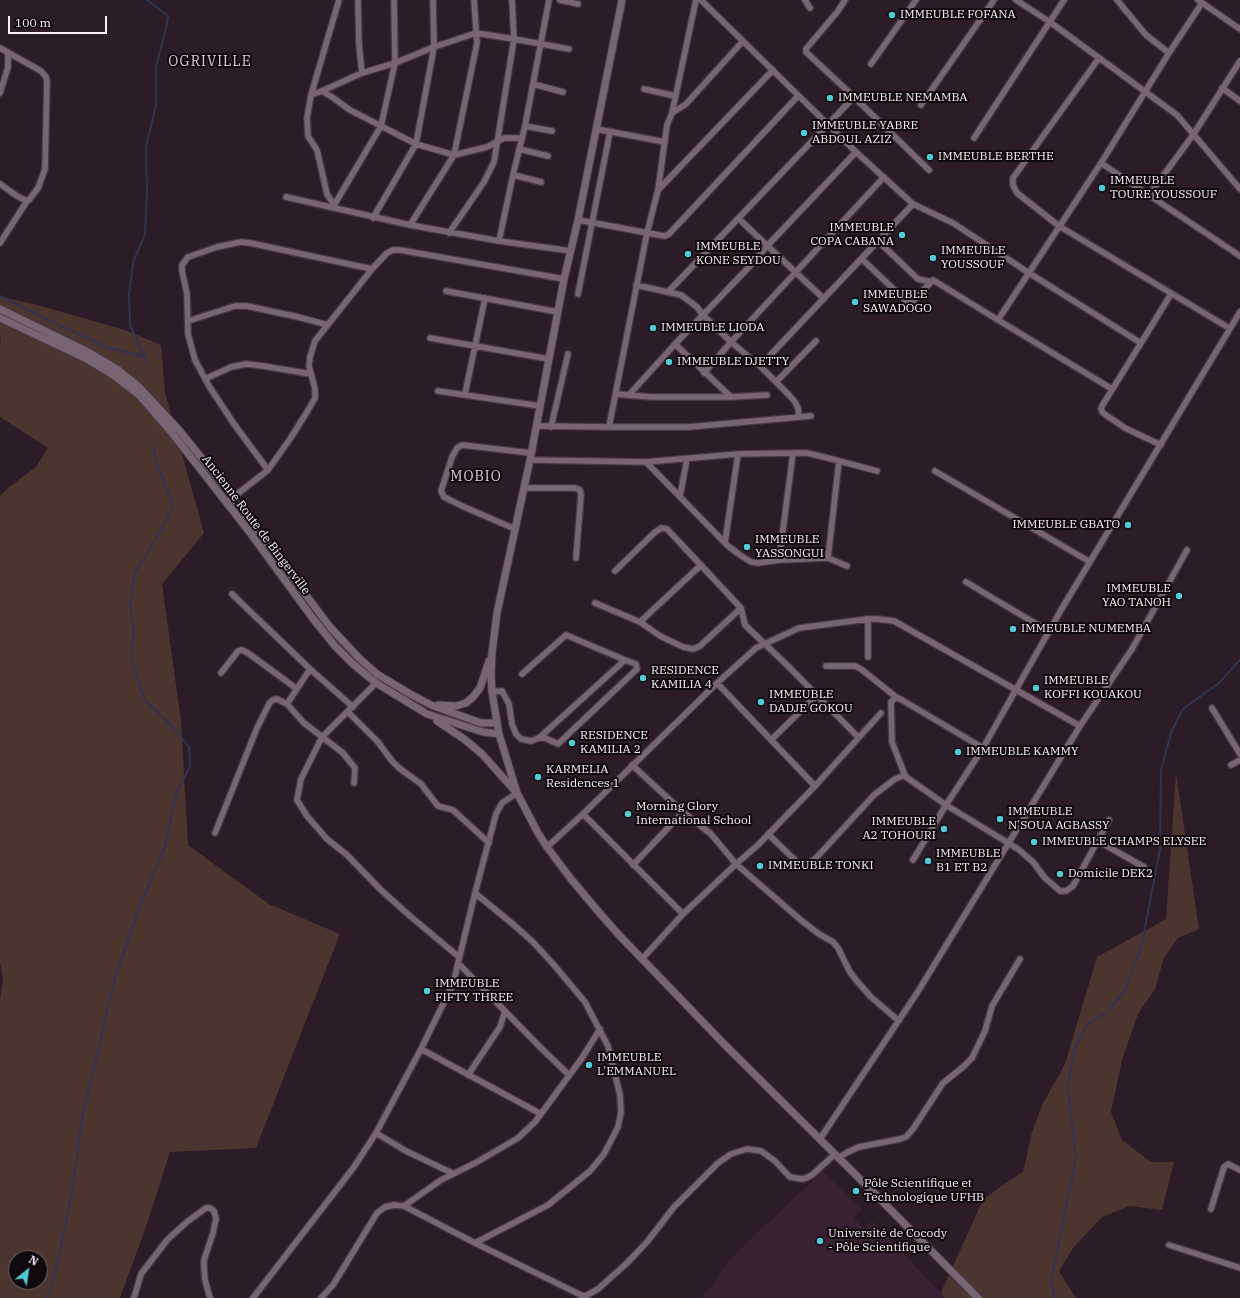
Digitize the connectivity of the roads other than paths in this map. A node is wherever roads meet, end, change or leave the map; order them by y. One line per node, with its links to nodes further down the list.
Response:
1 (339, 0): 46 (street)
2 (358, 0): 38 (street)
3 (394, 0): 35 (street)
4 (433, 0): 28 (street)
5 (474, 0): 24 (street)
6 (512, 0): 25 (street)
7 (549, 0): 27 (street)
8 (560, 0): 20 (street)
9 (622, 0): 56 (street)
10 (696, 0): 47 (street)
11 (701, 0): 26 (street)
12 (805, 0): 21 (street)
13 (845, 0): 49 (street)
14 (916, 0): 36 (street)
15 (994, 0): 51 (street)
16 (1016, 0): 22 (street)
17 (1064, 0): 22 (street)
18 (1120, 1): 32 (street)
19 (1200, 1): 23 (street); 32 (street)
20 (578, 4)
21 (810, 8)
22 (1050, 22): 33 (street); 61 (street)
23 (1240, 28)
24 (476, 33): 25 (street); 28 (street); 67 (street)
25 (514, 39): 27 (street); 63 (street)
26 (743, 42): 37 (street); 52 (street)
27 (540, 44): 30 (street); 39 (street)
28 (434, 47): 35 (street); 64 (street)
29 (0, 48): 31 (street)
30 (569, 49)
31 (8, 52): 45 (street); 79 (street)
32 (1169, 53): 44 (street)
33 (1099, 58): 44 (street); 87 (street)
34 (1240, 61): 40 (street)
35 (395, 63): 38 (street); 54 (street)
36 (871, 64)
37 (773, 70): 48 (street); 76 (street)
38 (362, 73): 42 (street)
39 (533, 84): 43 (street); 55 (street)
40 (1222, 88): 50 (street); 59 (street)
41 (644, 89): 47 (street)
42 (322, 91): 46 (street); 54 (street)
43 (563, 92)
44 (1146, 92): 59 (street); 69 (street)
45 (0, 93)
46 (311, 95): 81 (street)
47 (675, 96): 52 (street)
48 (798, 96): 53 (street); 89 (street)
49 (854, 98): 53 (street); 70 (street)
50 (1240, 101)
51 (921, 105)
52 (672, 113): 62 (street)
53 (828, 125): 66 (street); 83 (street)
54 (381, 126): 64 (street); 81 (street)
55 (525, 126): 57 (street); 60 (street)
56 (596, 129): 58 (street); 84 (street)
57 (552, 131)
58 (610, 132): 62 (street); 85 (street)
59 (1193, 135): 75 (street); 77 (street)
60 (521, 138): 63 (street); 65 (street)
61 (974, 138)
62 (665, 142): 76 (street)
63 (496, 143): 67 (street); 88 (street)
64 (416, 144): 67 (street); 82 (street)
65 (519, 149): 68 (street); 71 (street)
66 (856, 152): 72 (street); 93 (street)
67 (454, 155): 86 (street)
68 (548, 156)
69 (1101, 164): 77 (street); 87 (street)
70 (929, 170)
71 (513, 175): 73 (street); 90 (street)
72 (884, 178): 80 (street); 98 (street)
73 (541, 182)
74 (0, 184): 79 (street)
75 (1240, 189)
76 (658, 190): 89 (street)
77 (1149, 195): 95 (street)
78 (286, 197): 81 (street)
79 (27, 201): 92 (street)
80 (913, 204): 91 (street); 99 (street)
81 (334, 206): 82 (street)
82 (373, 218): 86 (street)
83 (739, 219): 93 (street); 104 (street)
84 (578, 220): 85 (street); 94 (street)
85 (593, 223): 89 (street); 105 (street)
86 (410, 225): 88 (street)
87 (1059, 226): 99 (street); 106 (street)
88 (449, 232): 90 (street)
89 (646, 233): 102 (street)
90 (499, 241): 94 (street)
91 (878, 241): 96 (street); 101 (street)
92 (0, 243)
93 (768, 245): 98 (street); 112 (street)
94 (571, 251): 100 (street)
95 (1240, 256)
96 (862, 259): 101 (street); 108 (street)
97 (372, 269): 100 (street, Ancienne Route de Bingerville); 115 (street); 116 (street, Ancienne Route de Bingerville)
98 (796, 273): 108 (street); 120 (street)
99 (1029, 273): 114 (street); 121 (street)
100 (564, 279): 110 (street)
101 (932, 282): 114 (street)
102 (636, 285): 104 (street); 134 (street)
103 (446, 291): 107 (street)
104 (668, 292): 112 (street)
105 (578, 294)
106 (1171, 294): 117 (street); 121 (street)
107 (485, 298): 110 (street); 123 (street)
108 (824, 299): 126 (street)
109 (0, 310): 156 (street, Ancienne Route de Bingerville)
110 (558, 312): 125 (street)
111 (1240, 312): 117 (street)
112 (703, 315): 120 (street); 122 (street)
113 (0, 318): 157 (street, Ancienne Route de Bingerville)
114 (998, 320): 131 (street)
115 (188, 322): 116 (street); 129 (street)
116 (328, 325): 128 (street, Ancienne Route de Bingerville)
117 (1229, 328): 144 (street)
118 (430, 338): 123 (street)
119 (816, 341): 130 (street)
120 (731, 342): 126 (street); 127 (street)
121 (1141, 343): 131 (street)
122 (675, 344): 127 (street); 135 (street)
123 (475, 346): 125 (street); 133 (street)
124 (568, 354): 142 (street)
125 (549, 359): 138 (street)
126 (760, 366): 130 (street)
127 (704, 372): 137 (street)
128 (311, 374): 129 (street); 151 (street, Ancienne Route de Bingerville)
129 (205, 378): 151 (street)
130 (776, 382): 140 (street)
131 (1112, 389): 144 (street)
132 (438, 390): 133 (street)
133 (465, 394): 138 (street)
134 (616, 394): 135 (street); 143 (street)
135 (629, 395): 137 (street)
136 (767, 395): 137 (street)
137 (731, 397)
138 (540, 406): 141 (street)
139 (811, 416): 140 (street)
140 (799, 417): 143 (street)
141 (536, 426): 142 (street); 147 (street)
142 (550, 427): 143 (street)
143 (609, 428)
144 (1161, 445): 164 (street)
145 (793, 453): 146 (street); 149 (street); 163 (street)
146 (738, 454): 148 (street); 159 (street)
147 (531, 457): 150 (street); 154 (street); 158 (street)
148 (687, 459): 150 (street); 155 (street)
149 (839, 461): 152 (street); 162 (street)
150 (646, 462): 155 (street)
151 (268, 470): 156 (street, Ancienne Route de Bingerville)
152 (877, 471)
153 (935, 471): 164 (street)
154 (524, 488): 158 (street); 161 (street)
155 (680, 496): 159 (street)
156 (233, 498): 157 (street); 191 (street, Ancienne Route de Bingerville)
157 (227, 502): 183 (street, Ancienne Route de Bingerville)
158 (515, 529): 176 (street)
159 (725, 542): 163 (street)
160 (1187, 550): 198 (street)
161 (576, 558)
162 (828, 558): 163 (street); 166 (street)
163 (778, 560)
164 (1090, 562): 174 (street)
165 (701, 565): 167 (street); 171 (street); 173 (street)
166 (848, 566)
167 (615, 571)
168 (966, 582): 174 (street)
169 (232, 594): 180 (street)
170 (595, 603): 173 (street)
171 (741, 608): 173 (street); 175 (street)
172 (868, 619): 175 (street); 177 (street); 186 (street)
173 (640, 622)
174 (1048, 631): 186 (street)
175 (765, 643): 184 (street); 188 (street)
176 (492, 653): 187 (street); 191 (street)
177 (868, 657)
178 (625, 660): 182 (street); 201 (street); 201 (street)
179 (826, 666): 189 (street)
180 (310, 669): 185 (street); 192 (street)
181 (221, 673): 185 (street)
182 (522, 674)
183 (376, 683): 192 (street); 196 (street, Ancienne Route de Bingerville)
184 (718, 683): 203 (street); 207 (street)
185 (296, 689): 190 (street)
186 (1016, 689): 198 (street); 204 (street)
187 (492, 692): 197 (street); 201 (street)
188 (817, 695): 202 (street); 203 (street)
189 (896, 697): 204 (street); 209 (street)
190 (287, 704): 200 (street); 217 (street)
191 (431, 705): 197 (street, Ancienne Route de Bingerville)
192 (353, 707): 194 (street)
193 (1212, 708): 205 (street)
194 (348, 712): 200 (street); 221 (street)
195 (881, 712): 202 (street)
196 (426, 714): 199 (street, Ancienne Route de Bingerville); 212 (street)
197 (496, 723): 199 (street)
198 (1080, 726): 220 (street)
199 (499, 734): 212 (street)
200 (322, 737): 210 (street); 231 (street)
201 (539, 738)
202 (858, 738): 211 (street)
203 (771, 740): 211 (street)
204 (983, 748): 213 (street)
205 (1240, 754)
206 (1240, 760): 208 (street)
207 (632, 765): 214 (street); 215 (street)
208 (1231, 765)
209 (905, 775): 213 (street); 218 (street)
210 (354, 784)
211 (815, 786): 218 (street)
212 (518, 793): 221 (street); 222 (street)
213 (946, 805): 220 (street); 223 (street)
214 (683, 812): 224 (street); 225 (street)
215 (582, 814): 222 (street); 225 (street)
216 (1109, 820): 219 (street)
217 (215, 834)
218 (768, 834): 224 (street)
219 (1098, 841): 220 (street); 226 (street)
220 (1008, 842): 233 (street)
221 (489, 843): 227 (street)
222 (546, 847): 229 (street)
223 (913, 860)
224 (736, 864): 228 (street); 233 (street)
225 (633, 865): 228 (street)
226 (1144, 867)
227 (475, 893): 231 (street); 234 (street)
228 (684, 914): 229 (street)
229 (642, 959): 240 (street)
230 (1020, 959): 241 (street)
231 (458, 960): 232 (street); 235 (street)
232 (505, 1011): 236 (street); 237 (street)
233 (899, 1021): 240 (street)
234 (600, 1029): 237 (street); 246 (street)
235 (421, 1049): 236 (street); 239 (street)
236 (468, 1075): 238 (street)
237 (569, 1075): 238 (street)
238 (540, 1114): 243 (street)
239 (376, 1133): 243 (street); 252 (street)
240 (820, 1139): 241 (street)
241 (837, 1156): 249 (street); 254 (street)
242 (1240, 1170): 245 (street)
243 (452, 1174): 244 (street)
244 (404, 1206): 246 (street); 253 (street)
245 (1211, 1209)
246 (475, 1243): 249 (street)
247 (1169, 1245): 248 (street)
248 (1240, 1268)
249 (584, 1297)
250 (134, 1298): 251 (street)
251 (210, 1298)
252 (253, 1298)
253 (320, 1298)
254 (978, 1298)

